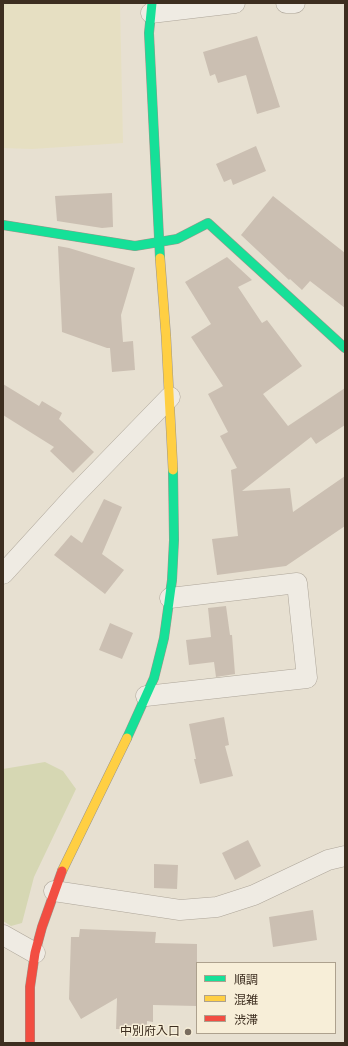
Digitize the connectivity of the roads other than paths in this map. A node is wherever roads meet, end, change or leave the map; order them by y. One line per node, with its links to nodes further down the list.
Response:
1 (235, 3): 4 (street)
2 (286, 3): 3 (street)
3 (296, 3)
4 (151, 8): 6 (street)
5 (3, 225): 6 (street)
6 (159, 242): 7 (street); 8 (street)
7 (345, 348)
8 (170, 397): 9 (street); 10 (street)
9 (3, 574)
10 (170, 598): 11 (street); 11 (street)
11 (146, 696): 13 (street)
12 (345, 856): 13 (street)
13 (54, 891): 15 (street)
14 (3, 935): 15 (street)
15 (35, 953): 16 (street)
16 (30, 1043)

